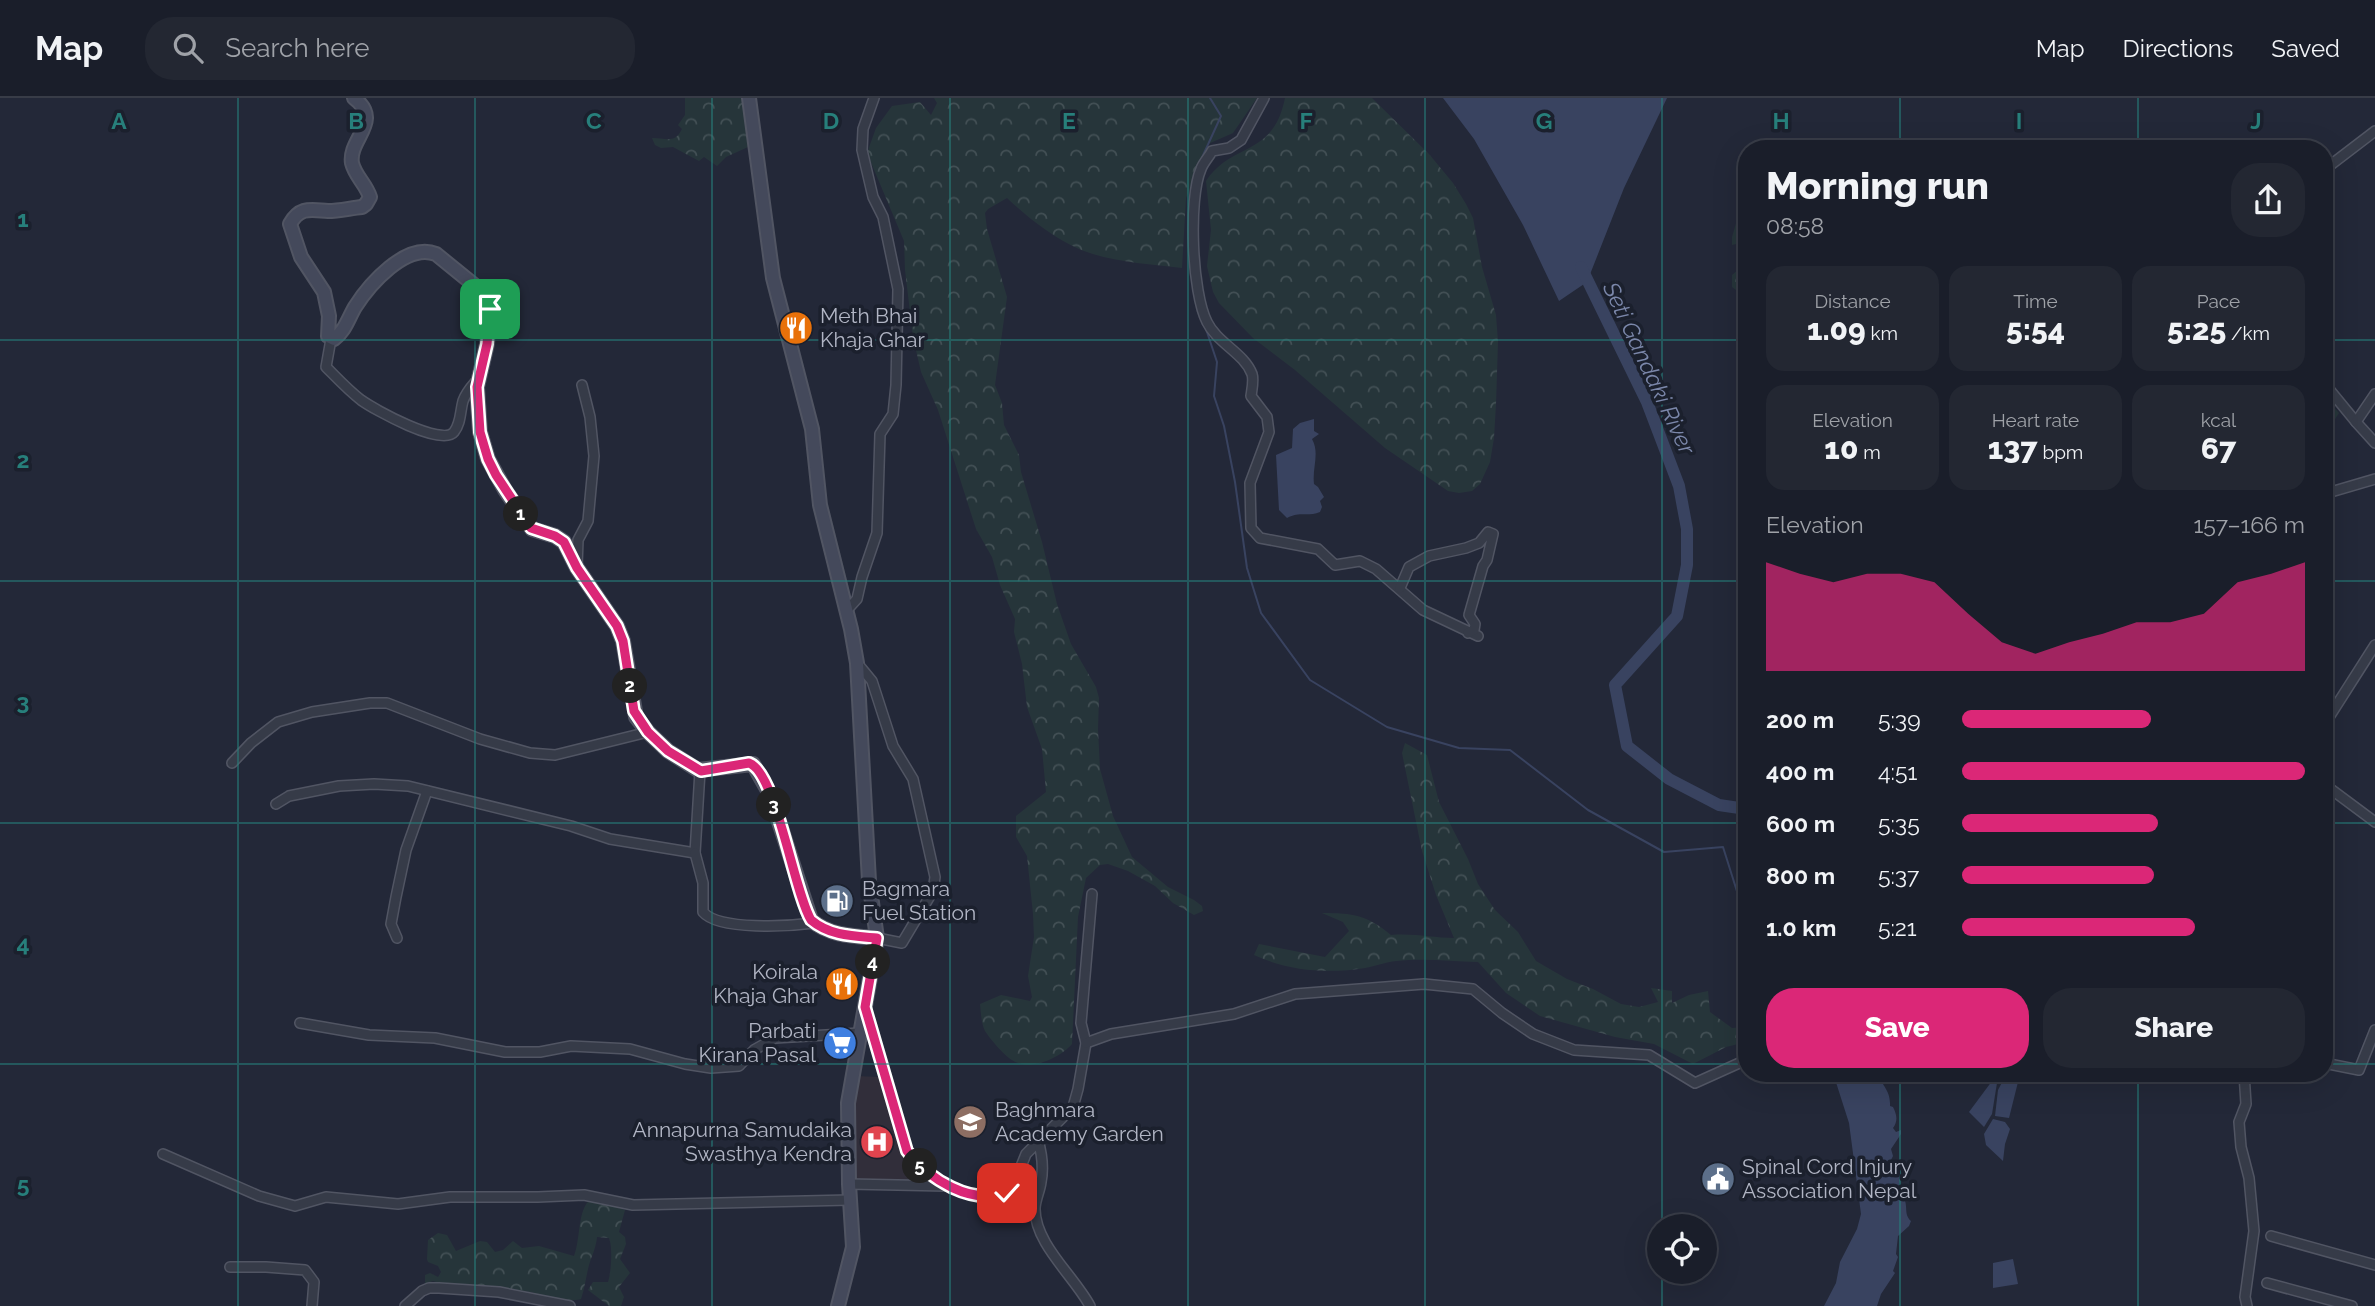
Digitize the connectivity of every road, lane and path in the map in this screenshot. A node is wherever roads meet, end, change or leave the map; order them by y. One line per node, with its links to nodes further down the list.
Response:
1 (354, 98): 7 (street)
2 (749, 98): 18 (street)
3 (874, 98): 18 (street)
4 (1264, 98): 17 (street)
5 (2375, 131): 6 (street)
6 (2333, 163)
7 (331, 339): 8 (street); 8 (street)
8 (478, 379): 16 (street)
9 (582, 385): 16 (street)
10 (2333, 394): 12 (street)
11 (2375, 394): 12 (street)
12 (2356, 422): 13 (street)
13 (2375, 443)
14 (2375, 479): 15 (street)
15 (2333, 491)
16 (577, 568): 22 (street)
17 (1400, 588): 17 (street)
18 (847, 611): 20 (street)
19 (2375, 645): 21 (street)
20 (857, 663): 33 (street); 33 (street)
21 (2333, 711)
22 (648, 732): 23 (street); 24 (street)
23 (232, 763)
24 (701, 771): 29 (street); 31 (street)
25 (427, 791): 27 (street); 29 (street); 32 (street)
26 (2333, 791): 28 (street)
27 (276, 804)
28 (2375, 822)
29 (695, 853): 31 (street)
30 (1092, 894): 38 (street)
31 (814, 923): 33 (street)
32 (397, 938)
33 (877, 938): 34 (street)
34 (865, 1007): 37 (street); 45 (street)
35 (300, 1023): 37 (street)
36 (2375, 1030): 40 (street)
37 (860, 1033): 44 (street)
38 (1086, 1043): 39 (street); 42 (street)
39 (1738, 1064)
40 (2333, 1065)
41 (2245, 1082): 56 (street)
42 (1038, 1140): 45 (street); 55 (street)
43 (163, 1154): 46 (street)
44 (849, 1184): 45 (street); 46 (street)
45 (948, 1186)
46 (850, 1200): 54 (street)
47 (2271, 1236): 48 (street)
48 (2375, 1265)
49 (230, 1267): 51 (street)
50 (2267, 1283): 57 (street)
51 (312, 1306)
52 (405, 1306): 53 (street)
53 (570, 1306)
54 (838, 1306)
55 (1090, 1306)
56 (2246, 1306)
57 (2352, 1306)

